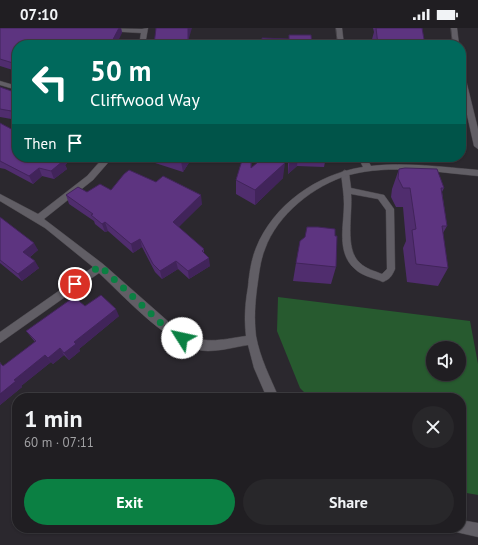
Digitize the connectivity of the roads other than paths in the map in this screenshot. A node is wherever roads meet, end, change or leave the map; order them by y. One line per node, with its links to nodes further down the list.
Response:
1 (90, 28): 4 (street)
2 (339, 28): 6 (street)
3 (454, 28): 7 (street)
4 (145, 29): 5 (street)
5 (143, 40)
6 (340, 40)
7 (455, 40)
8 (0, 82): 9 (street)
9 (12, 86)
10 (466, 94): 11 (street)
11 (478, 146)
12 (104, 162): 19 (street)
13 (365, 162): 14 (street)
14 (368, 168): 15 (street); 16 (street)
15 (345, 173): 17 (lane); 22 (street)
16 (478, 173)
17 (347, 190): 17 (lane)
18 (0, 197): 19 (street)
19 (39, 218): 20 (street)
20 (100, 266): 21 (street); 22 (street)
21 (0, 338)
22 (252, 340): 23 (street)
23 (270, 393)
24 (466, 528): 25 (street)
25 (478, 530)

